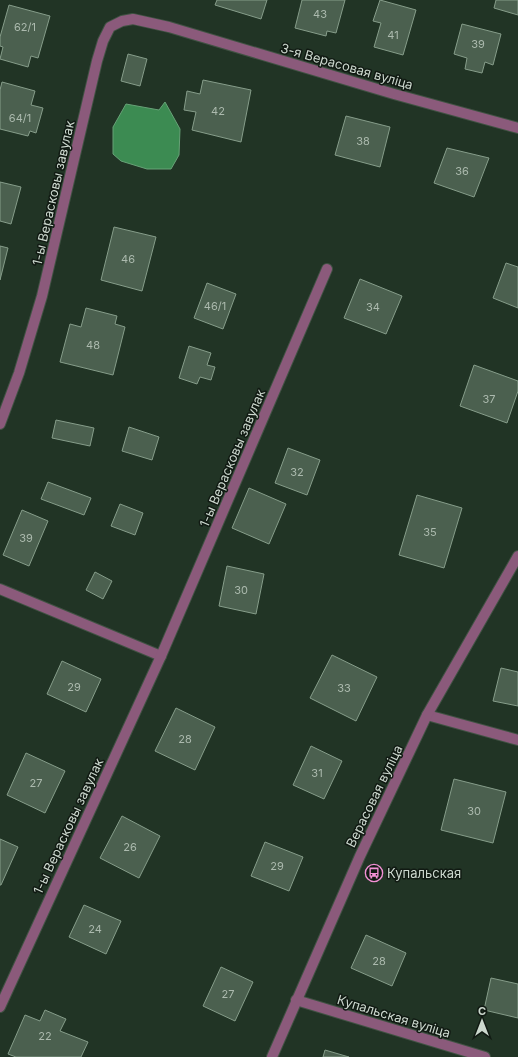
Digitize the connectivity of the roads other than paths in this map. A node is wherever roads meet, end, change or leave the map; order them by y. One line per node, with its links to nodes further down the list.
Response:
1 (169, 27): 2 (street, 3-я Верасовая вуліца); 4 (street, 1-ы Верасковы завулак)
2 (518, 128)
3 (327, 270): 7 (street, 1-ы Верасковы завулак)
4 (0, 424)
5 (518, 556): 8 (street, Верасовая вуліца)
6 (0, 589): 7 (street)
7 (160, 656): 11 (street, 1-ы Верасковы завулак)
8 (427, 715): 9 (street); 10 (street, Верасовая вуліца)
9 (518, 740)
10 (296, 1000): 12 (street, Верасовая вуліца); 13 (street, Купальская вуліца)
11 (0, 1007)
12 (272, 1057)
13 (485, 1057)

